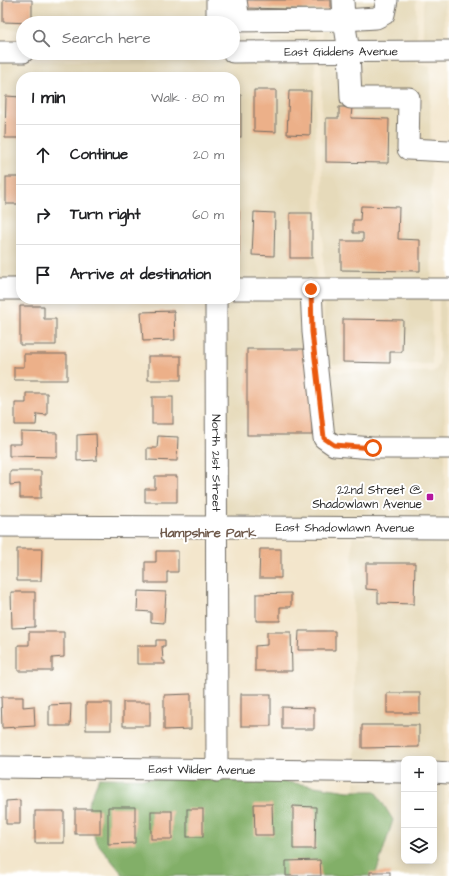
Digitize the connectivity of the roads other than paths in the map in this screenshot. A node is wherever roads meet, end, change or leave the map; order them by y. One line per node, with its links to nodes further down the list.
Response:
1 (217, 0): 6 (street)
2 (236, 0): 7 (street)
3 (242, 0): 8 (street)
4 (387, 0): 5 (street)
5 (344, 10): 9 (street); 14 (street)
6 (217, 16)
7 (238, 16)
8 (240, 16)
9 (240, 21)
10 (449, 51): 14 (street, East Giddens Avenue)
11 (0, 52): 12 (street)
12 (16, 52)
13 (240, 52): 14 (street, East Giddens Avenue)
14 (349, 52): 15 (street)
15 (449, 151)
16 (0, 289): 17 (street)
17 (16, 289)
18 (240, 289): 19 (street)
19 (311, 289): 20 (street); 22 (street)
20 (449, 289)
21 (216, 304): 24 (street, North 21st Street)
22 (449, 448)
23 (0, 526): 24 (street, East Shadowlawn Avenue)
24 (217, 528): 25 (street, East Shadowlawn Avenue); 27 (street, North 21st Street)
25 (449, 528)
26 (0, 767): 27 (street, East Wilder Avenue)
27 (217, 771): 28 (street, East Wilder Avenue)
28 (401, 772)
29 (437, 772): 30 (street)
30 (449, 773)

